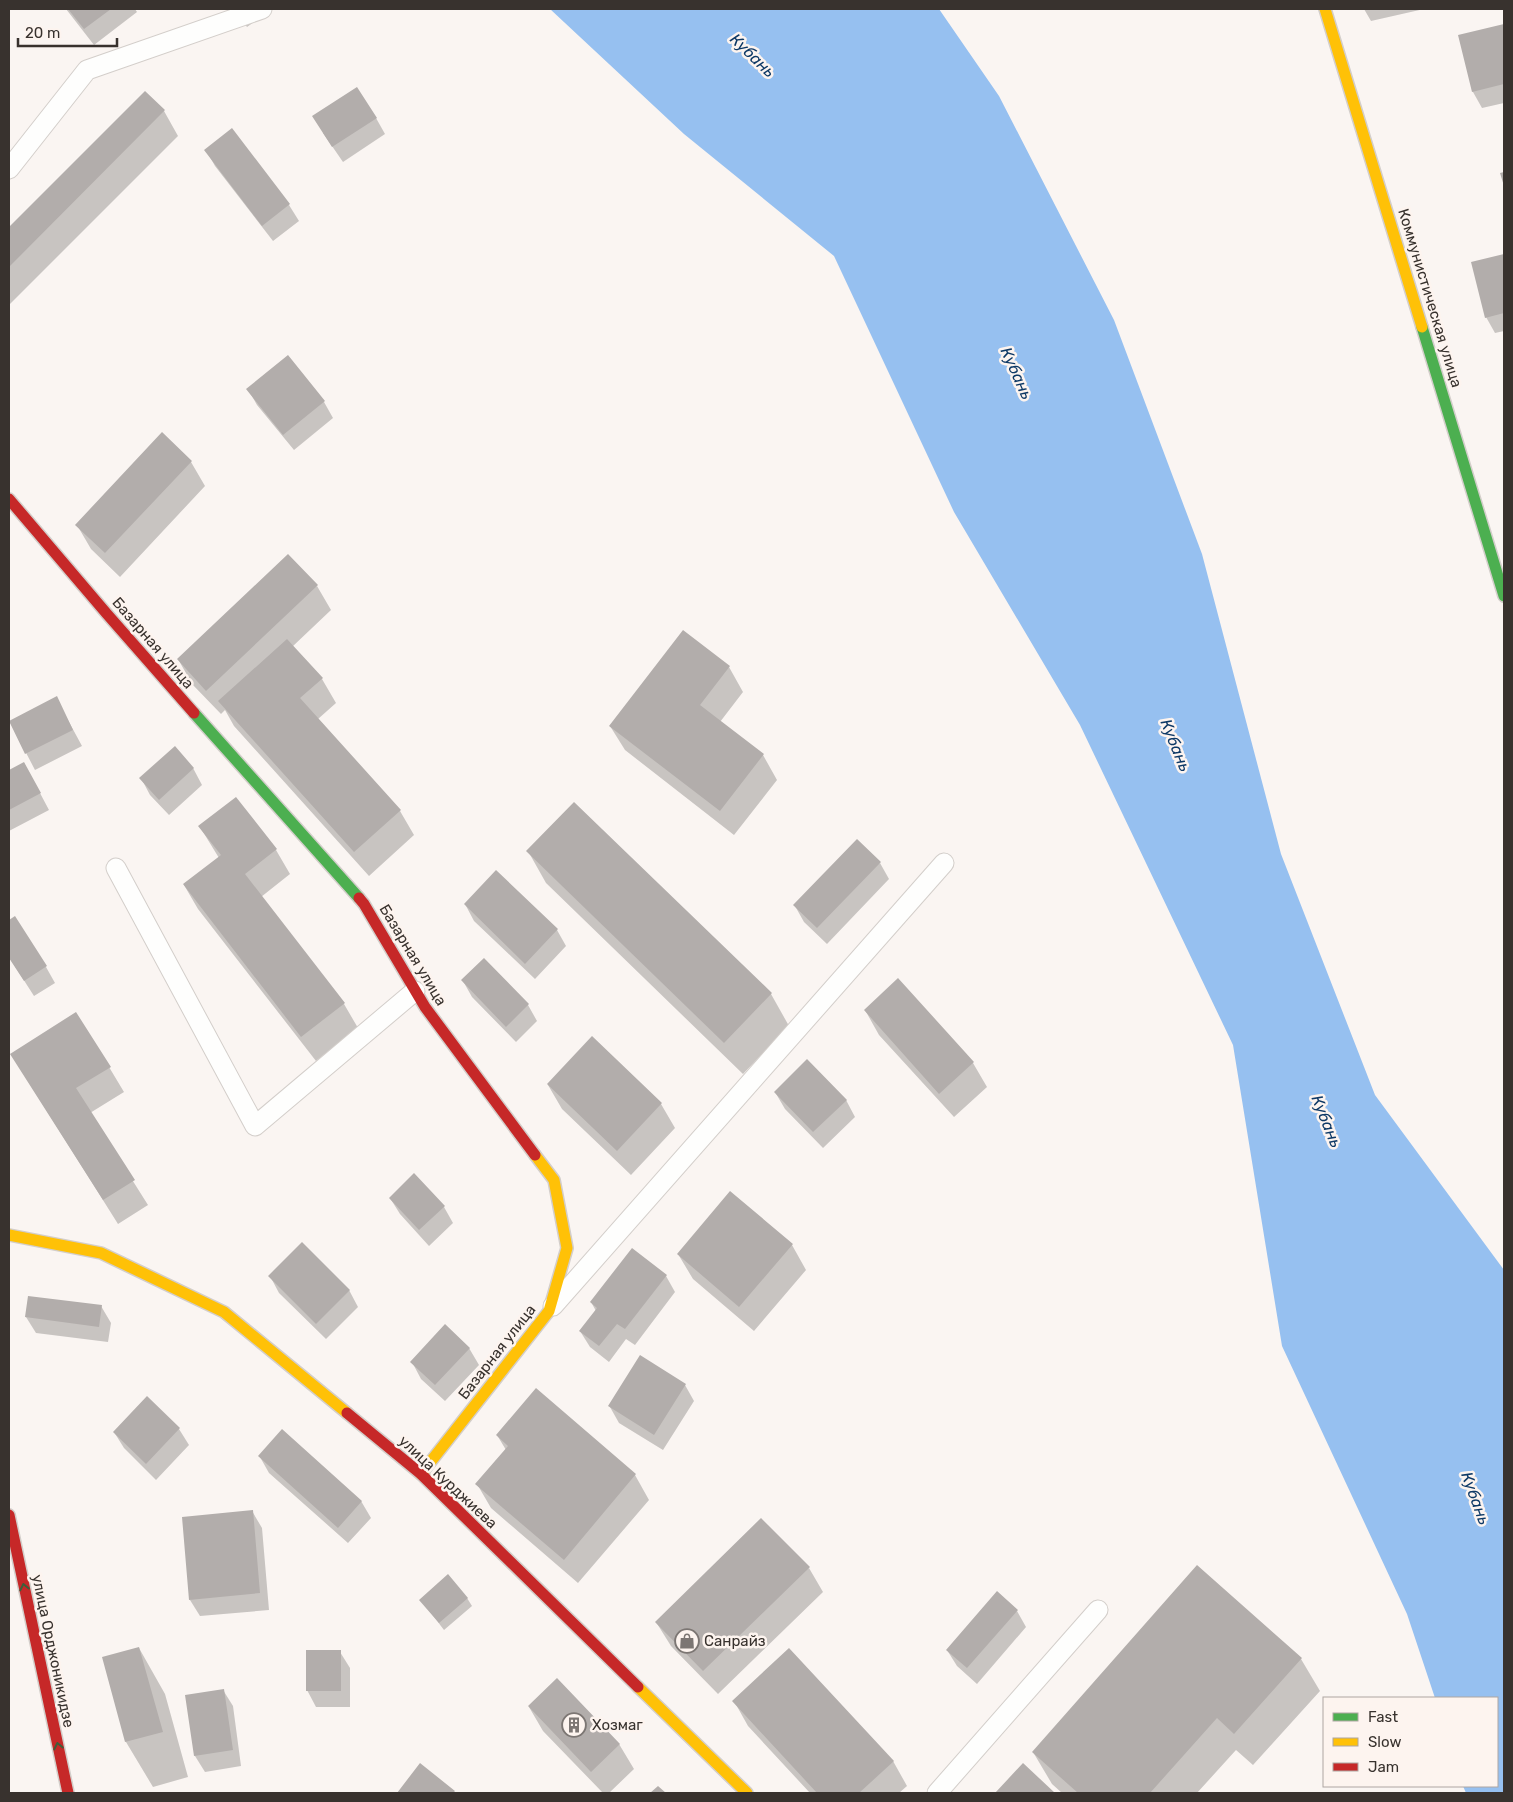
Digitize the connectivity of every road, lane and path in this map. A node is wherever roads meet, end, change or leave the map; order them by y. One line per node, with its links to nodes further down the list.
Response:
1 (262, 9): 3 (lane)
2 (1325, 9): 5 (street, Коммунистическая улица)
3 (9, 169)
4 (9, 499): 8 (street, Базарная улица)
5 (1504, 596)
6 (944, 863): 10 (lane)
7 (116, 868): 8 (lane)
8 (415, 990): 10 (street, Базарная улица)
9 (9, 1235): 11 (street, улица Курджиева)
10 (549, 1311): 11 (street, Базарная улица)
11 (421, 1474): 15 (street, улица Курджиева)
12 (9, 1515): 14 (street, улица Орджоникидзе, one-way to 12)
13 (1098, 1610): 16 (lane)
14 (68, 1793)
15 (747, 1793)
16 (937, 1793)

